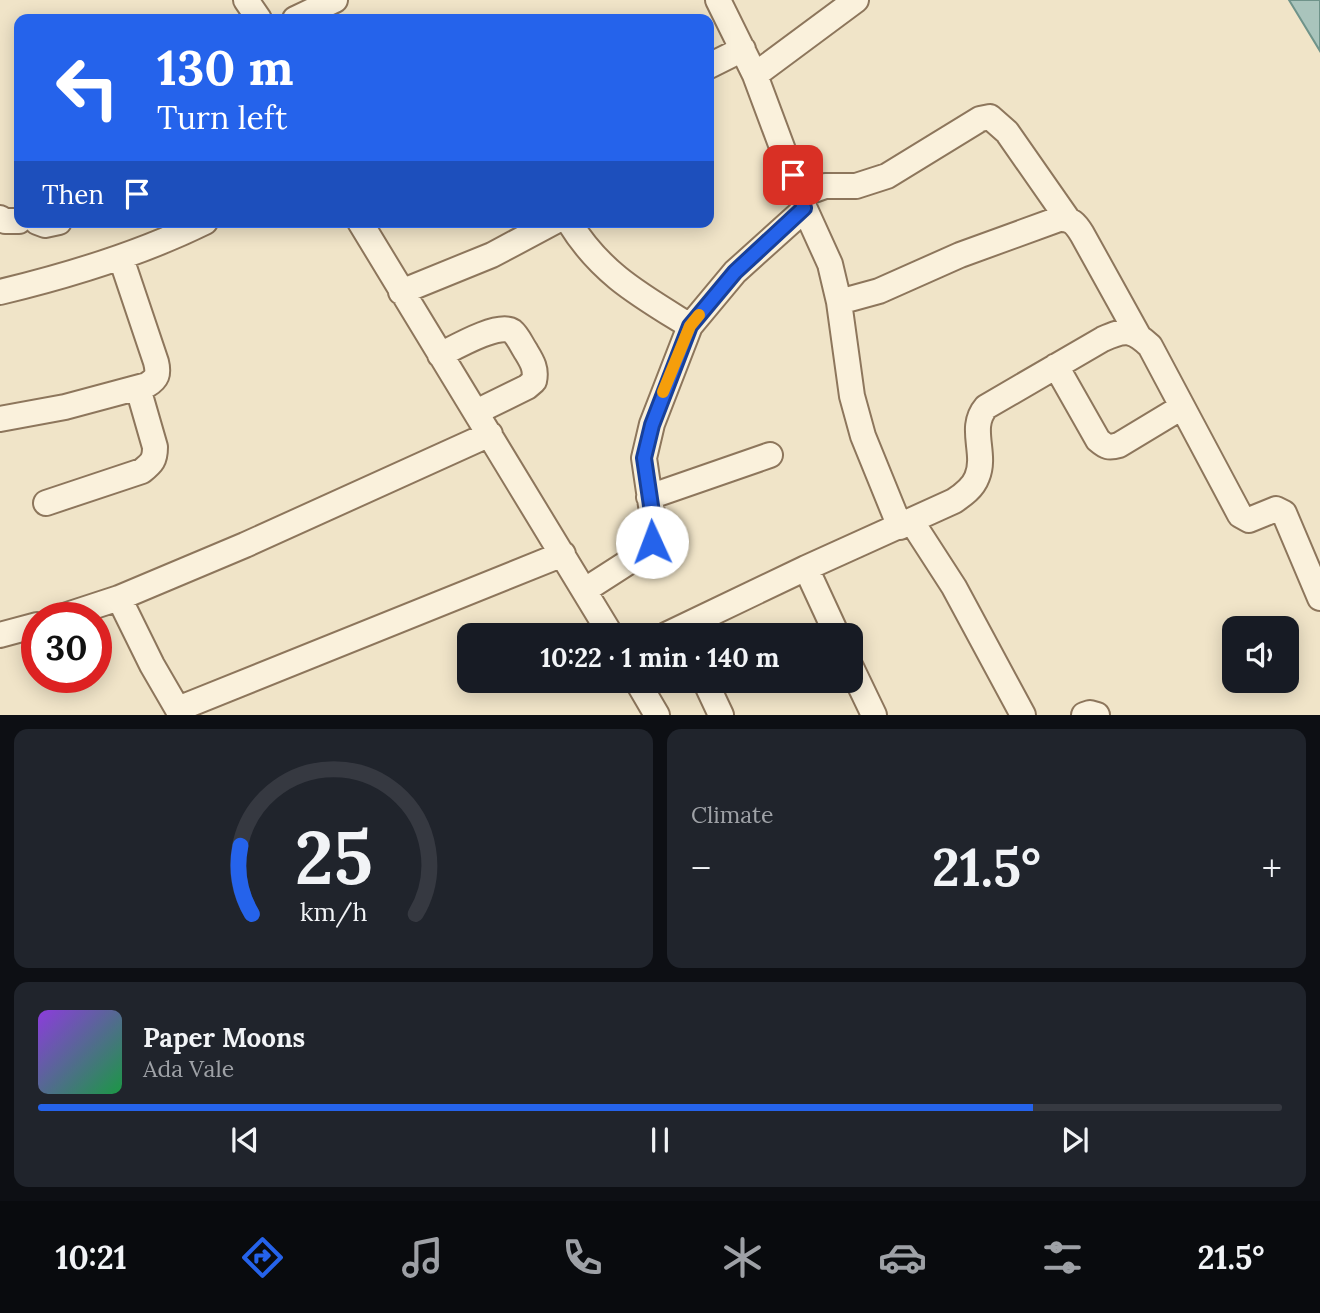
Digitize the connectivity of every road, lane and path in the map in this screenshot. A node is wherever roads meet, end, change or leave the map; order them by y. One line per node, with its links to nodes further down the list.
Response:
1 (335, 0): 4 (street)
2 (718, 0): 5 (street)
3 (856, 0): 7 (street)
4 (306, 14)
5 (743, 49): 6 (street); 7 (street)
6 (714, 64)
7 (755, 75): 8 (street)
8 (802, 202): 9 (street); 17 (street); 18 (street)
9 (1067, 219): 17 (street); 19 (street)
10 (191, 228): 14 (street)
11 (364, 228): 16 (street)
12 (543, 228): 16 (street)
13 (573, 228): 18 (street)
14 (121, 258): 15 (street); 22 (street)
15 (0, 292)
16 (401, 292): 20 (street)
17 (839, 302): 30 (street)
18 (690, 326): 28 (street)
19 (1138, 335): 21 (street); 23 (street)
20 (440, 355): 24 (street); 24 (street)
21 (1056, 366): 23 (street); 30 (street)
22 (138, 388): 25 (street); 29 (street)
23 (1182, 407): 35 (street)
24 (477, 412): 26 (street)
25 (0, 419)
26 (490, 434): 31 (street); 34 (street)
27 (770, 455): 28 (street)
28 (649, 496): 33 (street)
29 (46, 503)
30 (906, 524): 32 (street); 49 (street)
31 (563, 554): 33 (street); 45 (street)
32 (806, 568): 38 (street); 39 (street)
33 (584, 590): 37 (street)
34 (119, 598): 36 (street); 45 (street)
35 (1320, 598)
36 (107, 602)
37 (604, 623)
38 (697, 623)
39 (831, 623)
40 (21, 629): 41 (street)
41 (0, 635)
42 (863, 692): 48 (street)
43 (644, 693): 46 (street)
44 (711, 693): 47 (street)
45 (179, 712)
46 (657, 715)
47 (721, 715)
48 (874, 715)
49 (1023, 715)
50 (1084, 715): 51 (street)
51 (1097, 715)

